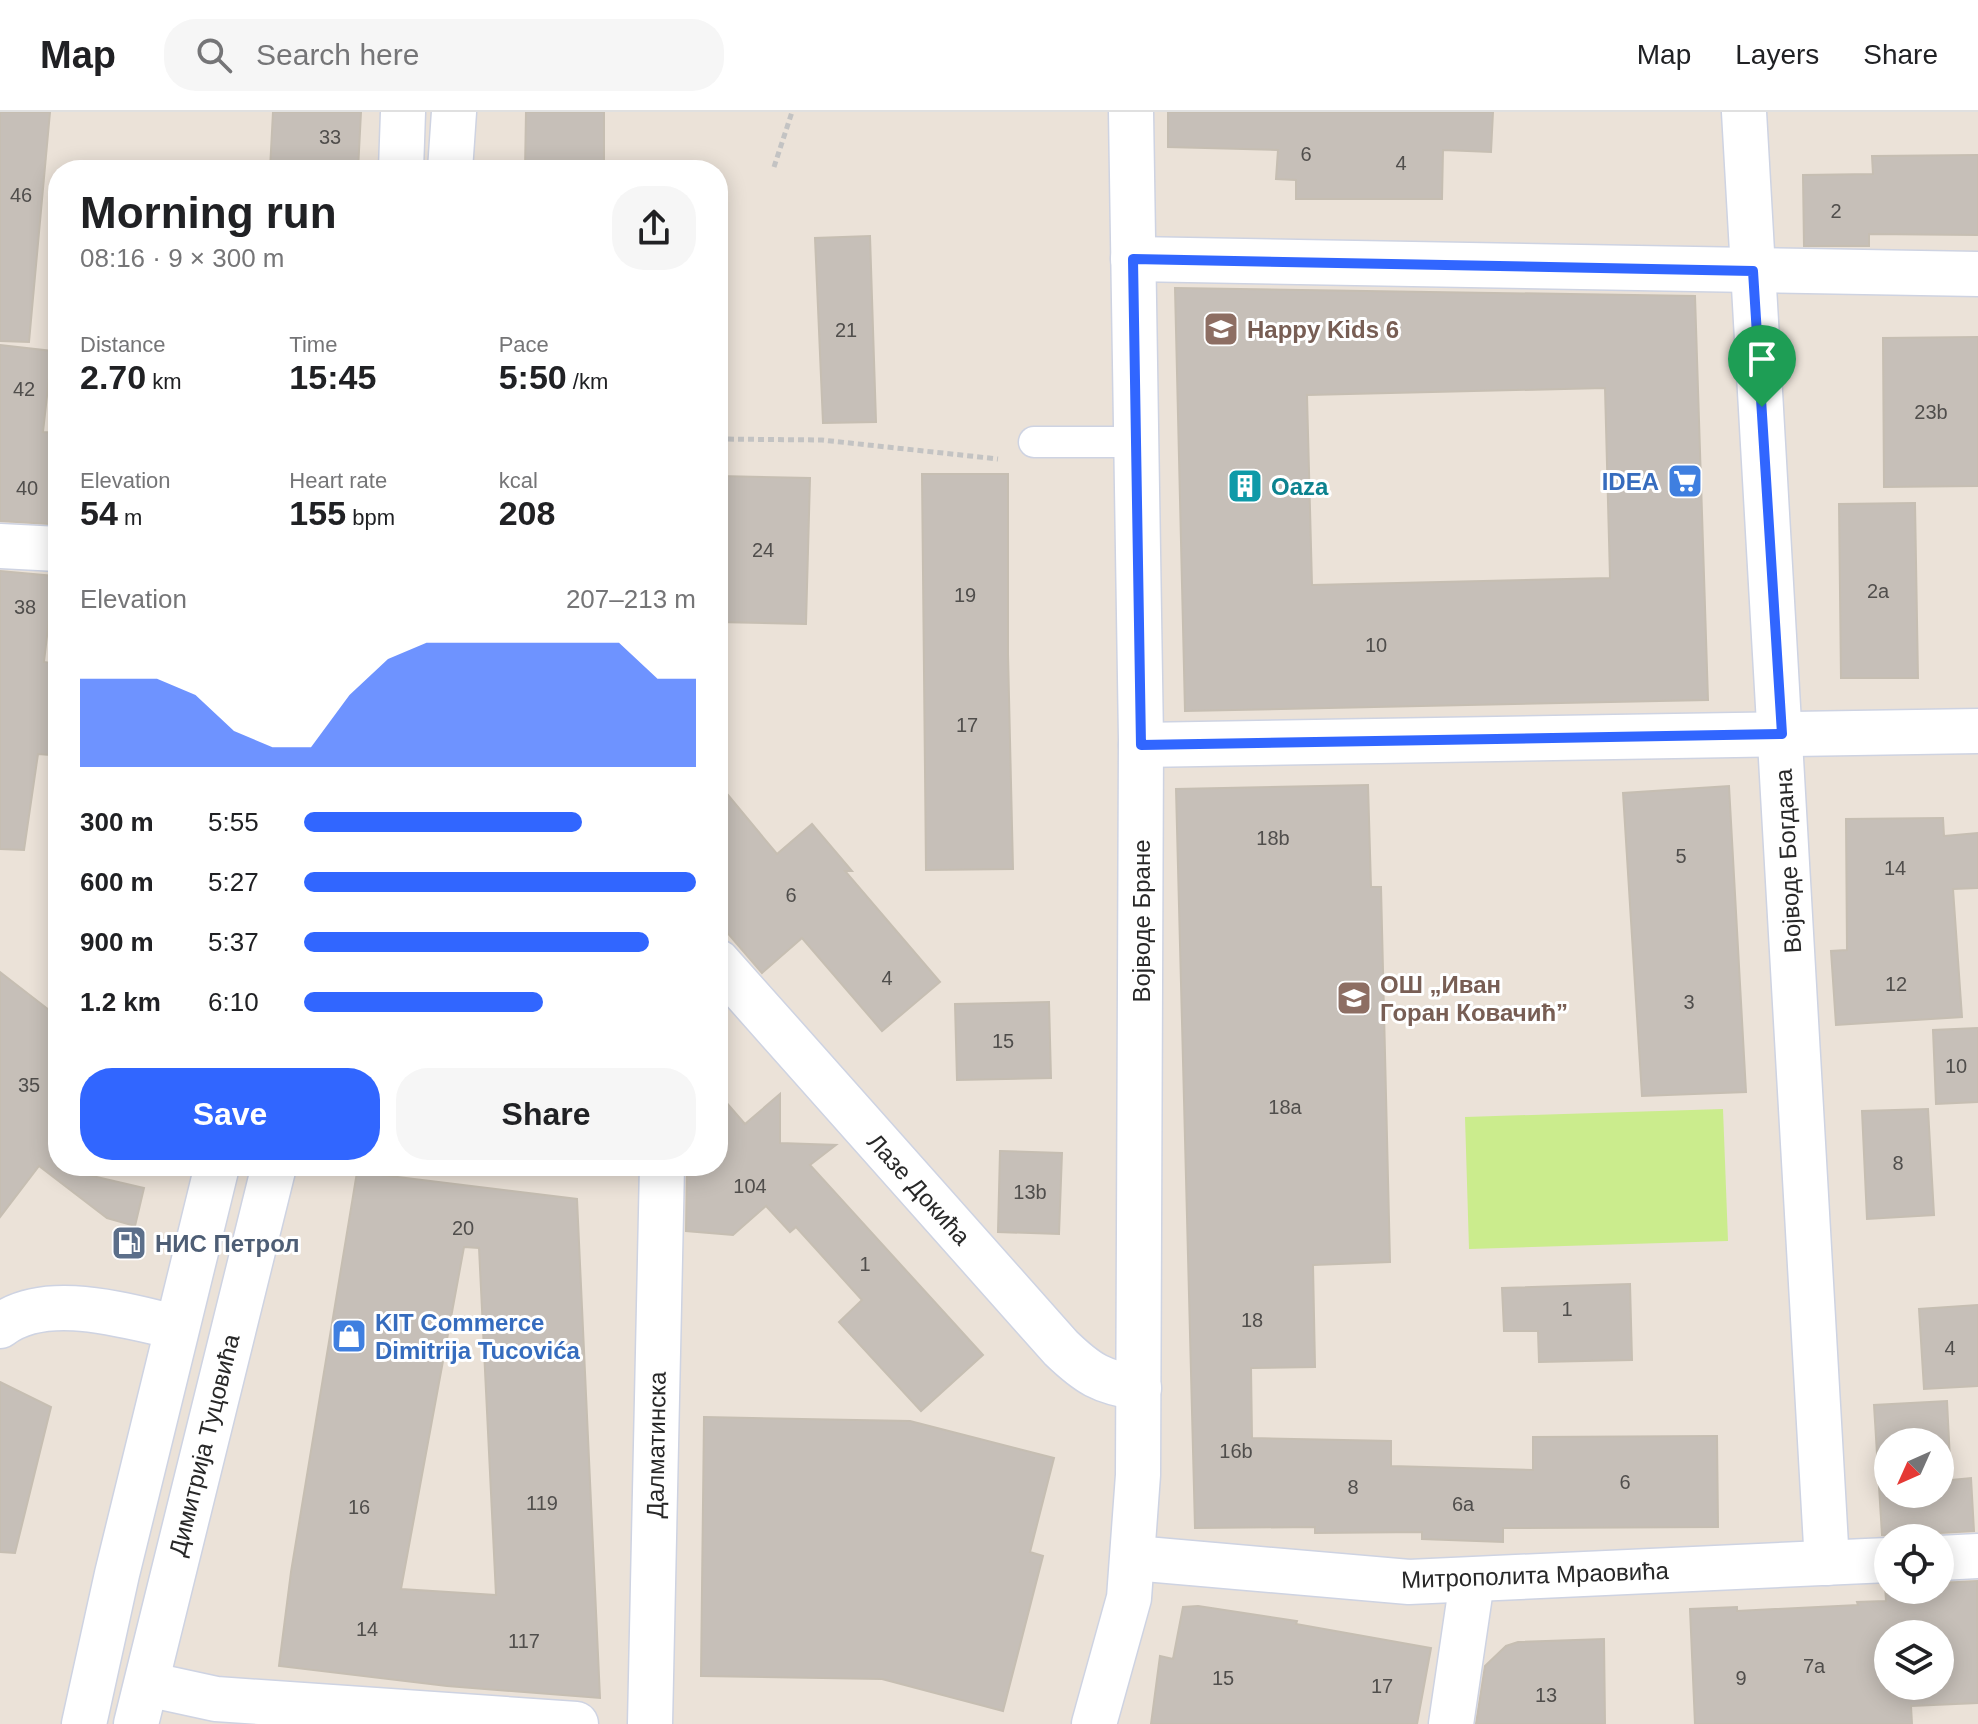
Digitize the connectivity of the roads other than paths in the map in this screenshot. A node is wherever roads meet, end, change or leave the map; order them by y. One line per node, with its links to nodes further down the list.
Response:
1 (403, 112): 5 (street)
2 (454, 112): 6 (street)
3 (1131, 112): 7 (street, Војводе Бране)
4 (1744, 112): 8 (street, Војводе Богдана)
5 (401, 160)
6 (451, 160)
7 (1133, 259): 8 (street); 11 (street, Војводе Бране)
8 (1753, 271): 9 (street); 15 (street, Војводе Богдана)
9 (1978, 274)
10 (1034, 442): 11 (lane)
11 (1138, 442): 16 (street, Војводе Бране)
12 (0, 546): 13 (street)
13 (48, 548)
14 (1978, 731): 15 (street)
15 (1782, 734): 16 (street); 28 (street, Војводе Богдана)
16 (1141, 745): 23 (street, Војводе Бране)
17 (728, 973): 23 (street, Лазе Докића)
18 (214, 1176): 22 (street)
19 (272, 1176): 31 (street, Димитрија Туцовића)
20 (662, 1176): 35 (street, Далматинска)
21 (0, 1326): 22 (street)
22 (176, 1327): 29 (street)
23 (1139, 1388): 26 (street, Војводе Бране)
24 (1978, 1556): 25 (street)
25 (1954, 1557)
26 (1134, 1558): 30 (street, Митрополита Мраовића); 36 (street, Војводе Бране)
27 (1874, 1561): 28 (street, Митрополита Мраовића)
28 (1827, 1563): 30 (street, Митрополита Мраовића)
29 (117, 1574): 32 (street); 33 (street)
30 (1472, 1581): 37 (street)
31 (143, 1711): 34 (street)
32 (58, 1724)
33 (84, 1724)
34 (576, 1724)
35 (650, 1724)
36 (1094, 1724)
37 (1451, 1724)

